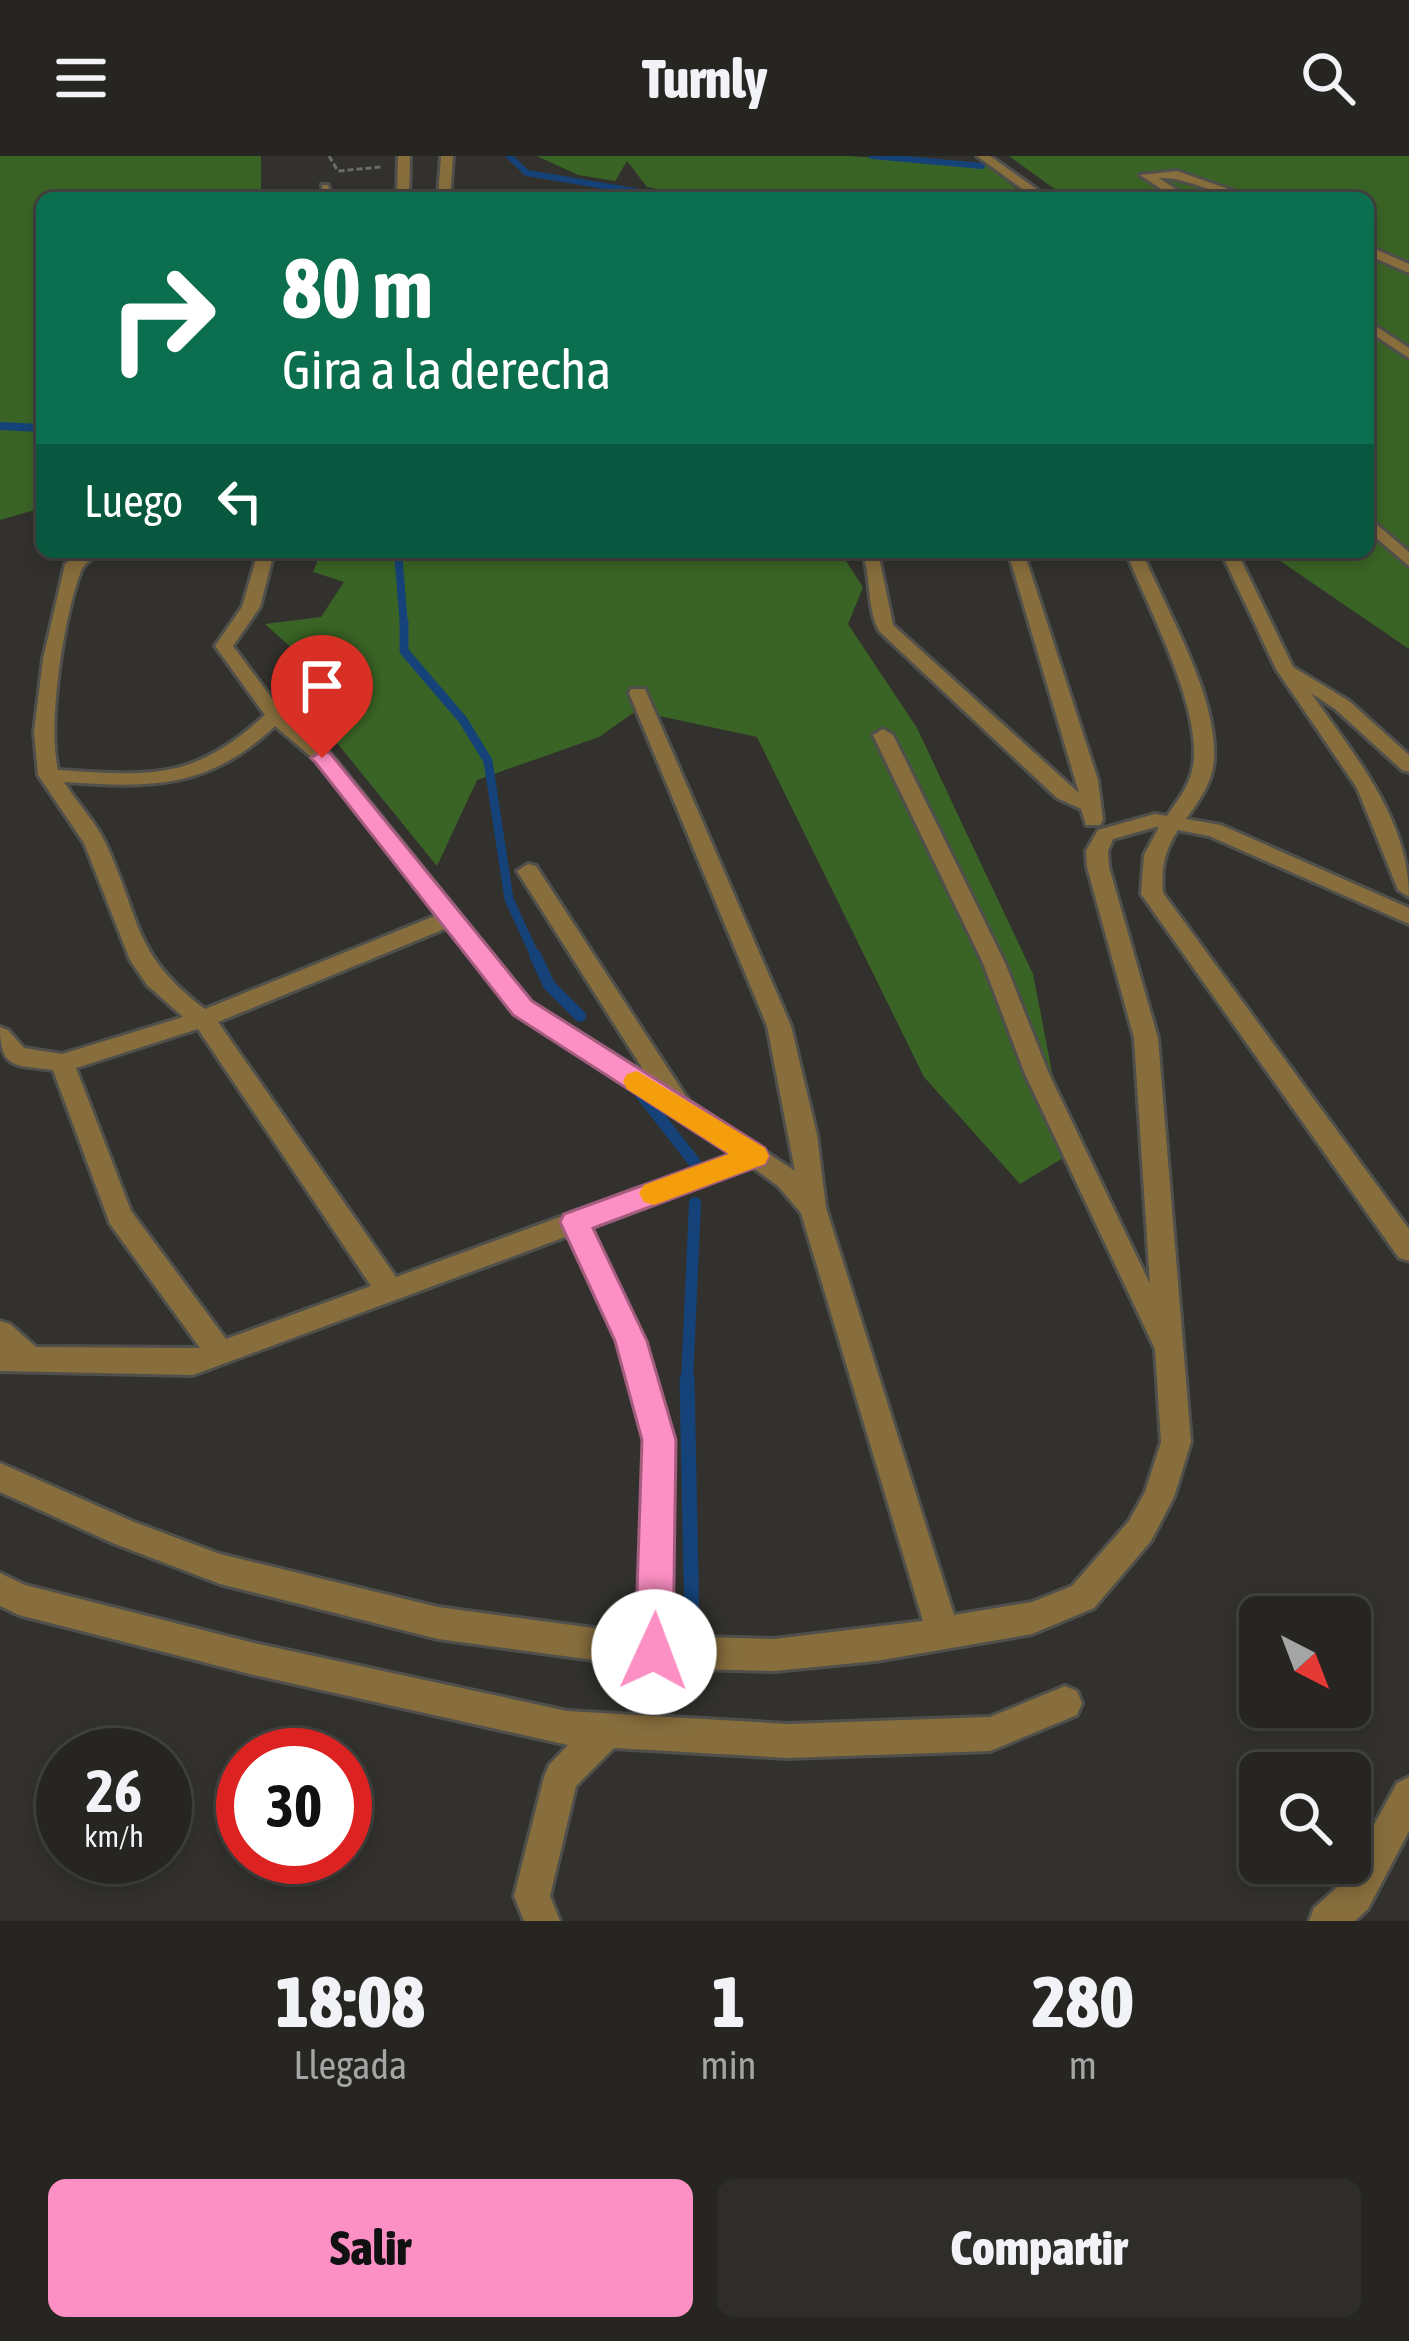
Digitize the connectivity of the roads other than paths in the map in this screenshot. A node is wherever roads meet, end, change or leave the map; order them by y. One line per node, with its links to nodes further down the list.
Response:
1 (447, 156): 5 (street)
2 (983, 156): 6 (street)
3 (403, 160): 4 (street)
4 (403, 192)
5 (445, 192)
6 (1034, 192)
7 (1173, 192): 8 (street)
8 (1227, 192)
9 (1374, 253): 10 (street)
10 (1409, 269)
11 (1374, 329): 12 (street)
12 (1409, 355)
13 (1374, 528): 20 (street)
14 (82, 558): 26 (street)
15 (264, 558): 23 (street)
16 (873, 558): 27 (street)
17 (1018, 558): 27 (street)
18 (1136, 558): 28 (street)
19 (1232, 558): 21 (street)
20 (1409, 561)
21 (1285, 668): 25 (street); 31 (street)
22 (638, 693): 39 (street)
23 (275, 716): 26 (street); 33 (street)
24 (883, 735): 45 (street)
25 (1409, 766)
26 (48, 775): 34 (street)
27 (1091, 806): 29 (street)
28 (1171, 820): 29 (street); 32 (street); 41 (street)
29 (1105, 835): 45 (street)
30 (528, 871): 37 (street)
31 (1409, 890)
32 (1409, 917)
33 (449, 919): 34 (street); 37 (street)
34 (202, 1019): 36 (street); 42 (street)
35 (0, 1036): 36 (street)
36 (62, 1063): 44 (street)
37 (681, 1110): 38 (street)
38 (755, 1156): 39 (street); 40 (street)
39 (813, 1208): 49 (street)
40 (575, 1222): 42 (street); 50 (street)
41 (1409, 1250)
42 (390, 1291): 44 (street)
43 (0, 1333): 46 (street)
44 (220, 1353): 46 (street)
45 (1172, 1358): 49 (street)
46 (15, 1360)
47 (0, 1477): 50 (street)
48 (0, 1588): 52 (street)
49 (943, 1633): 50 (street)
50 (654, 1652)
51 (1065, 1703): 52 (street)
52 (608, 1730): 54 (street)
53 (1409, 1795): 55 (street)
54 (542, 1921)
55 (1327, 1921)

